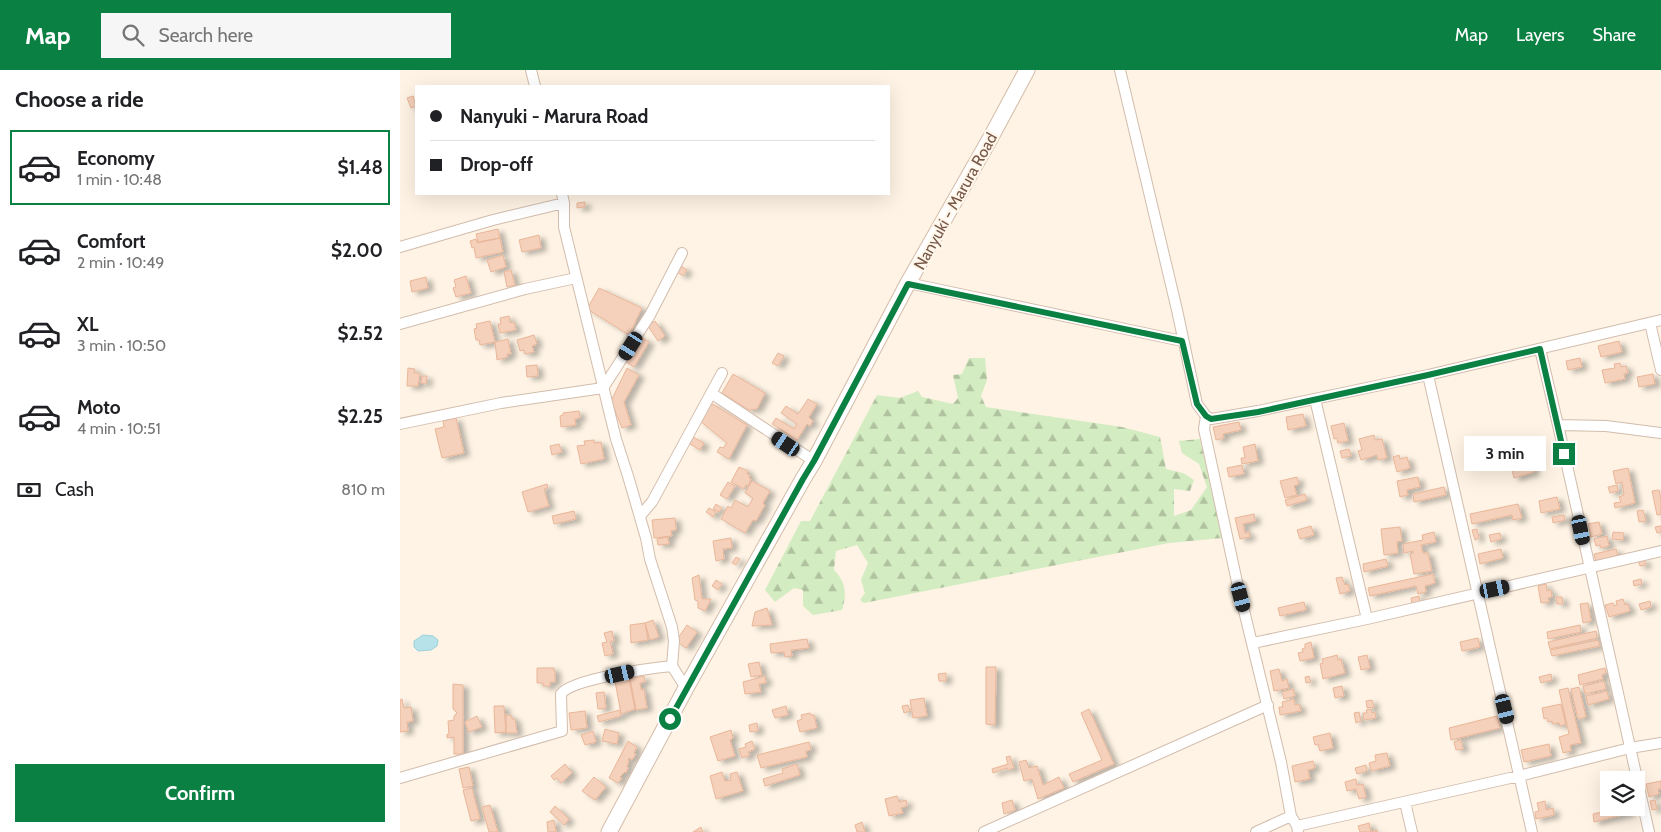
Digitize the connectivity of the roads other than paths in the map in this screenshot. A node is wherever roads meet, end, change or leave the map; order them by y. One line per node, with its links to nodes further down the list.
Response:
1 (531, 70): 4 (street)
2 (1027, 70): 9 (street, Nanyuki - Marura Road)
3 (1120, 70): 13 (street)
4 (536, 85)
5 (563, 199): 6 (street); 8 (street)
6 (400, 247)
7 (682, 253): 18 (street)
8 (576, 278): 12 (street); 18 (street)
9 (908, 284): 13 (street); 25 (street, Nanyuki - Marura Road)
10 (1661, 320): 11 (street)
11 (1650, 323): 14 (street); 15 (street)
12 (400, 324)
13 (1182, 341): 21 (street)
14 (1540, 349): 17 (street); 23 (street)
15 (1661, 370)
16 (722, 373): 19 (street)
17 (1428, 375): 20 (street); 29 (street)
18 (603, 388): 22 (street); 26 (street)
19 (711, 393): 25 (street); 26 (street)
20 (1315, 399): 21 (street); 30 (street)
21 (1206, 416): 31 (street)
22 (400, 424)
23 (1558, 425): 24 (street); 28 (street)
24 (1661, 433)
25 (814, 461): 33 (street, Nanyuki - Marura Road)
26 (640, 516): 32 (street)
27 (1661, 551): 28 (street)
28 (1589, 568): 29 (street); 36 (street)
29 (1478, 593): 30 (street); 37 (street)
30 (1366, 619): 31 (street)
31 (1253, 643): 34 (street)
32 (672, 666): 33 (street); 38 (street)
33 (686, 688): 42 (street, Nanyuki - Marura Road)
34 (1268, 706): 40 (street); 43 (street)
35 (1661, 743): 36 (street)
36 (1630, 748): 37 (street); 47 (street)
37 (1519, 776): 39 (street); 46 (street)
38 (400, 778)
39 (1405, 802): 41 (street); 45 (street)
40 (1291, 816): 41 (street); 44 (street)
41 (1298, 829)
42 (609, 832)
43 (984, 832)
44 (1256, 832)
45 (1412, 832)
46 (1532, 832)
47 (1649, 832)

